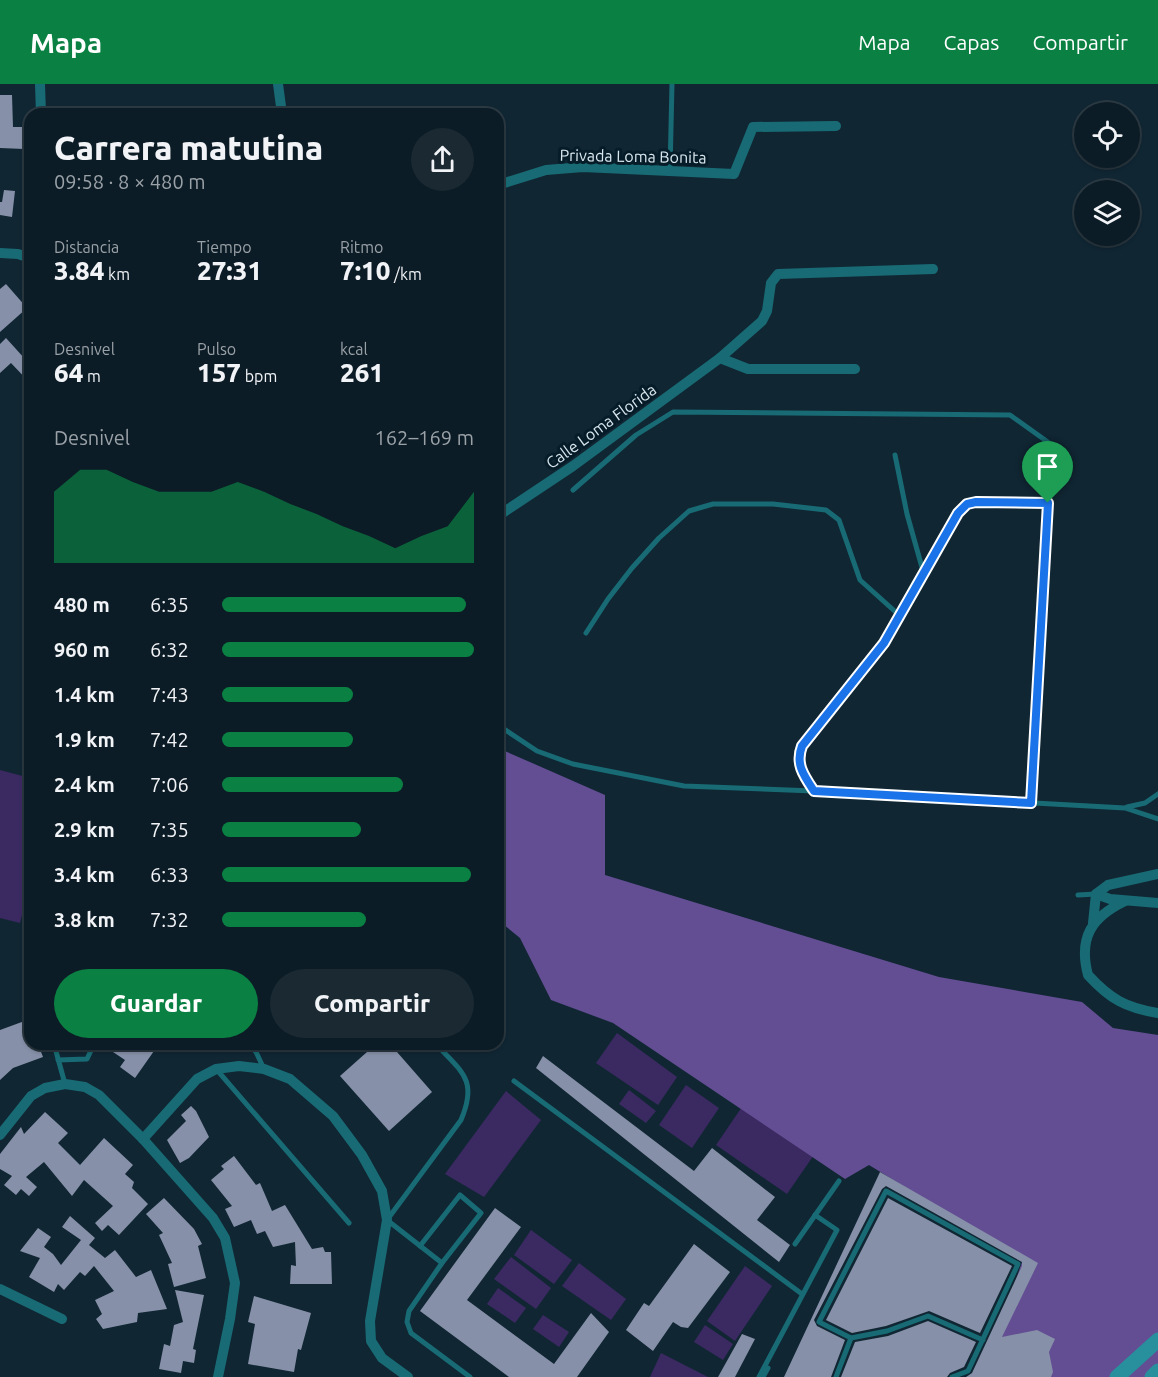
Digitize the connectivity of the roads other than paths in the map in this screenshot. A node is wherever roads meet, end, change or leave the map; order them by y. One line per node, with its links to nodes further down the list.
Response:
1 (40, 84): 4 (street)
2 (278, 84): 5 (street)
3 (672, 84): 7 (lane)
4 (41, 108)
5 (281, 108)
6 (836, 126): 7 (street, Privada Loma Bonita)
7 (670, 171): 8 (street, Privada Loma Bonita)
8 (504, 183)
9 (0, 253): 10 (street)
10 (24, 256)
11 (933, 269): 12 (street, Calle Loma Florida)
12 (720, 358): 13 (street); 17 (street, Calle Loma Florida)
13 (855, 369)
14 (895, 455): 18 (lane)
15 (573, 490): 16 (lane)
16 (1048, 503): 18 (lane); 24 (lane)
17 (504, 512)
18 (924, 571): 19 (lane)
19 (899, 615): 20 (lane); 22 (lane)
20 (586, 633)
21 (504, 729): 22 (lane)
22 (814, 791): 24 (lane)
23 (1158, 794): 25 (lane)
24 (1031, 803): 25 (lane)
25 (1125, 808): 26 (lane)
26 (1158, 819)
27 (1158, 874): 28 (street)
28 (1096, 894): 29 (lane); 30 (street); 32 (street)
29 (1078, 895)
30 (1125, 901): 31 (street); 32 (street)
31 (1158, 903)
32 (1093, 923): 33 (street)
33 (1158, 1013)
34 (56, 1050): 38 (lane)
35 (91, 1050): 38 (lane)
36 (254, 1050): 40 (lane)
37 (442, 1050): 47 (lane)
38 (58, 1060): 42 (lane)
39 (216, 1069): 40 (street); 44 (street); 48 (lane)
40 (264, 1069): 47 (street)
41 (514, 1081): 53 (lane)
42 (65, 1084): 43 (street); 44 (street)
43 (0, 1136)
44 (143, 1139): 60 (street)
45 (839, 1181): 46 (lane)
46 (815, 1215): 49 (lane); 53 (lane)
47 (387, 1220): 50 (lane); 61 (street)
48 (349, 1223)
49 (795, 1244)
50 (420, 1246): 51 (lane); 51 (lane)
51 (442, 1263): 62 (lane)
52 (0, 1289): 54 (street)
53 (802, 1294): 63 (lane)
54 (62, 1318)
55 (851, 1338): 56 (lane); 56 (lane); 64 (lane)
56 (983, 1340): 65 (lane)
57 (1158, 1340): 66 (main road)
58 (768, 1368): 63 (lane)
59 (1158, 1371): 67 (main road)
60 (218, 1377)
61 (408, 1377)
62 (470, 1377)
63 (761, 1377)
64 (836, 1377)
65 (952, 1377)
66 (1117, 1377)
67 (1152, 1377)

